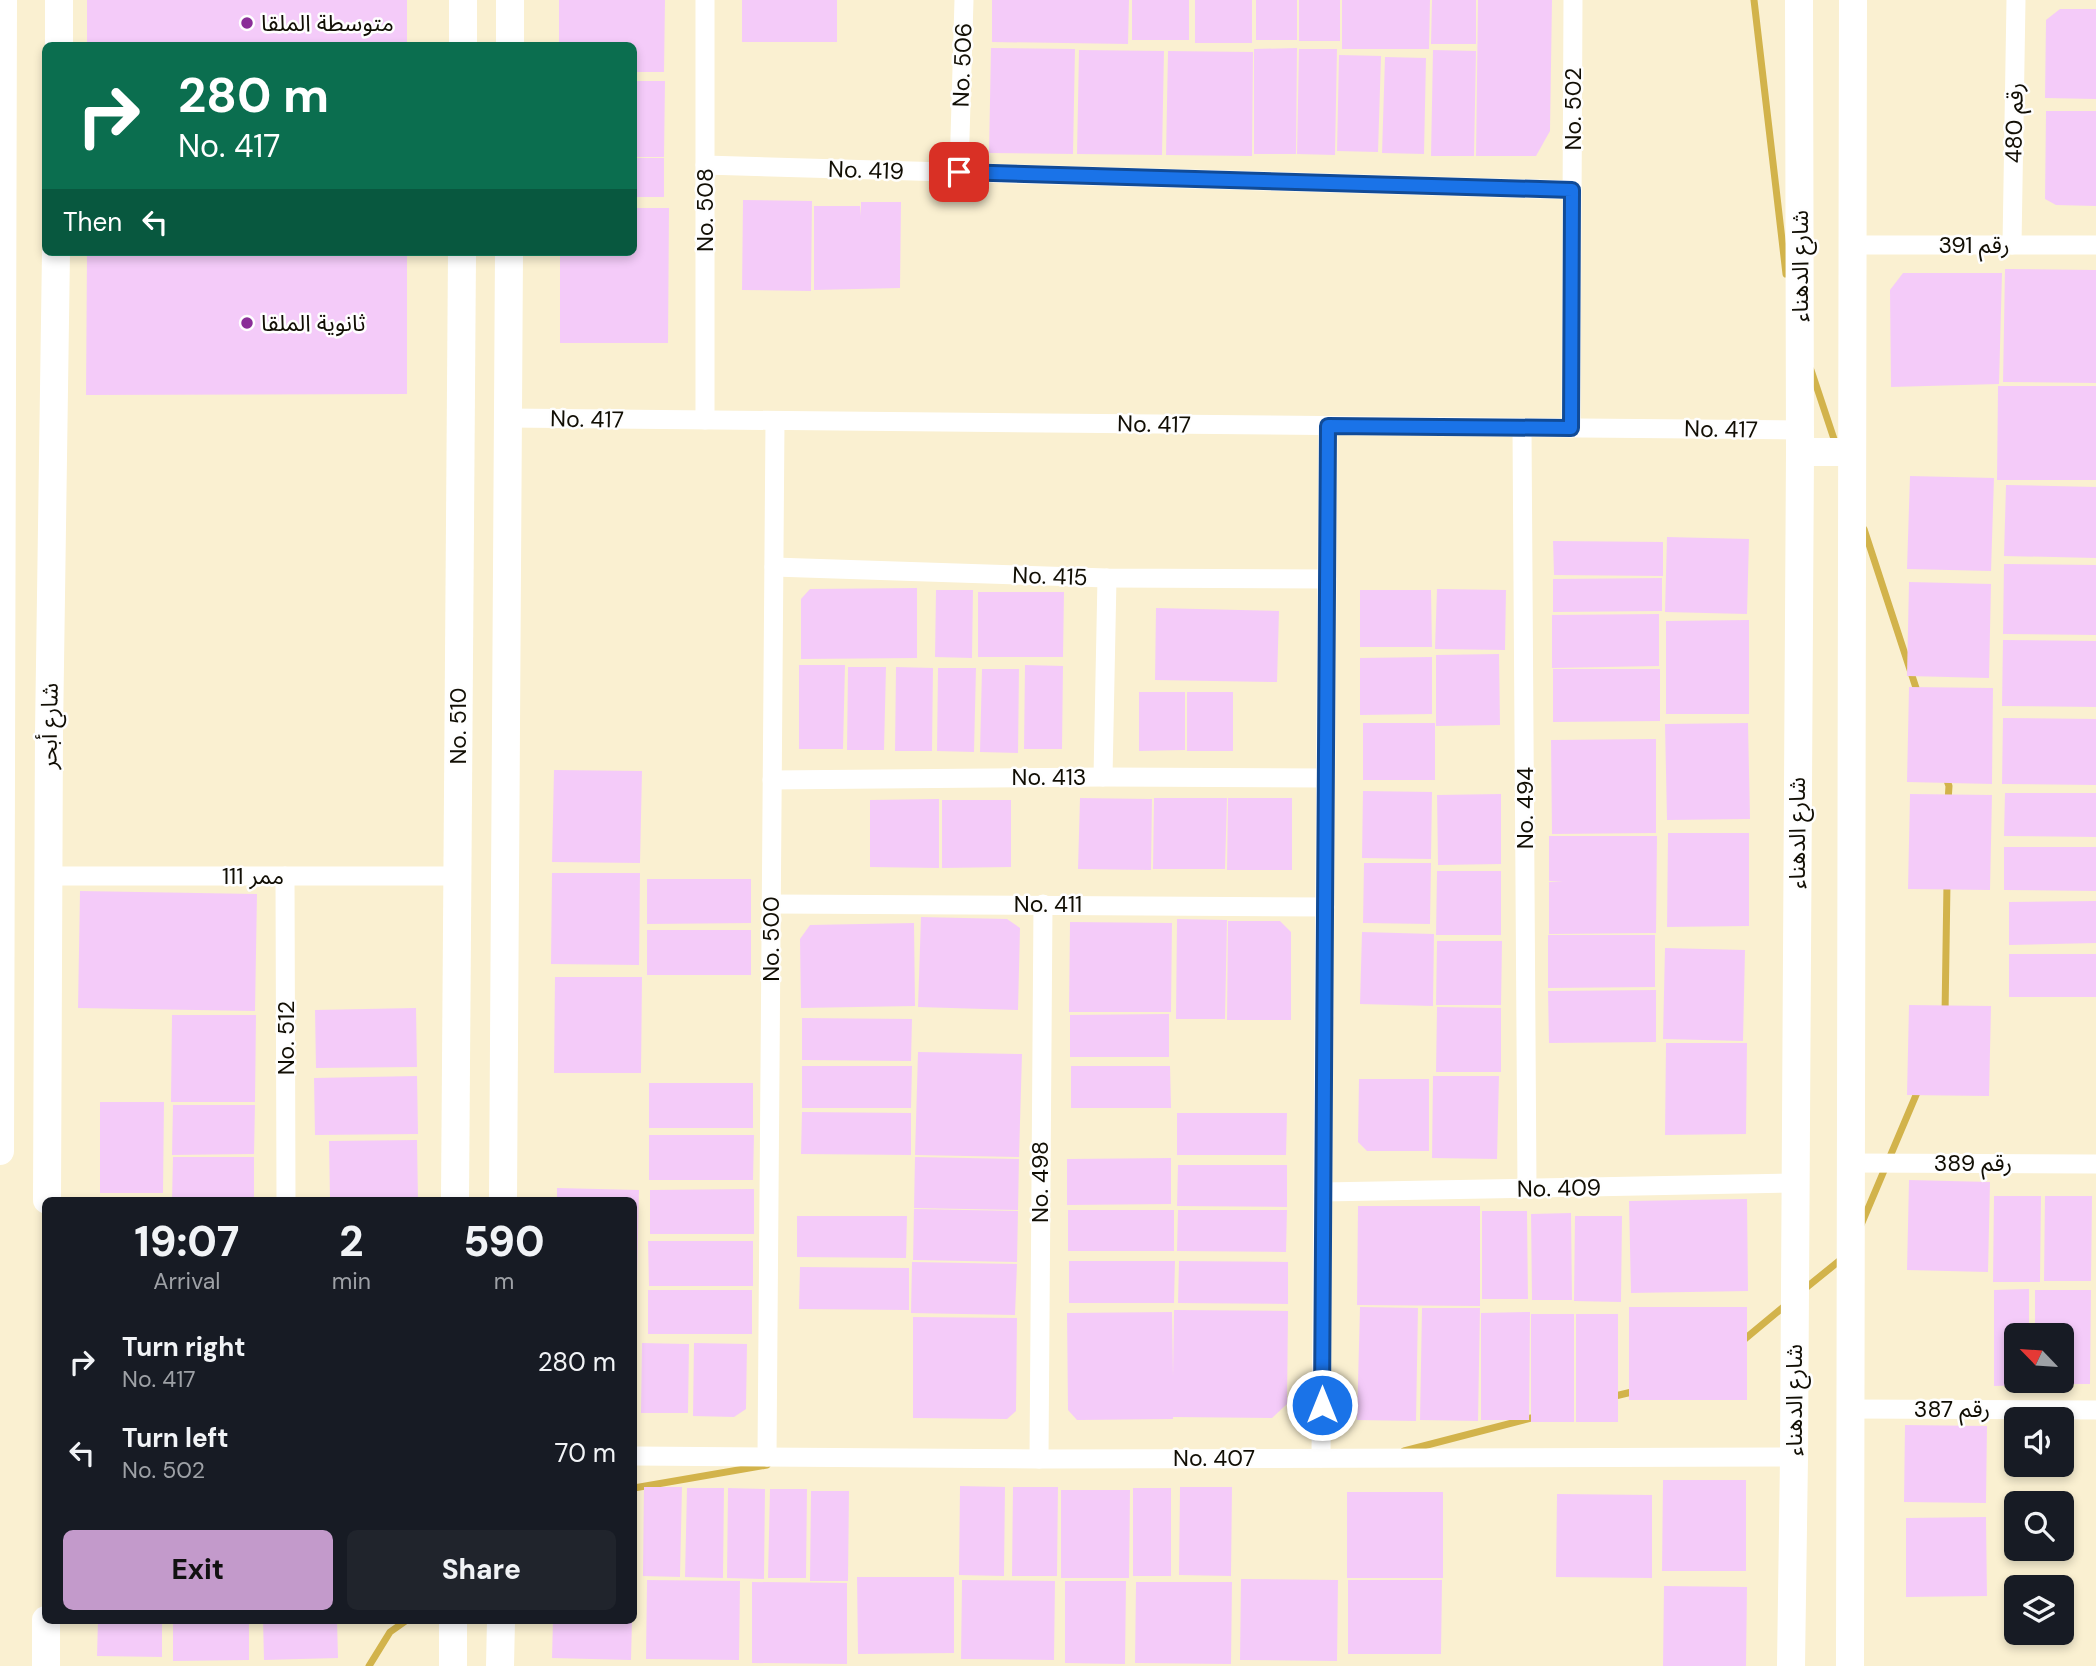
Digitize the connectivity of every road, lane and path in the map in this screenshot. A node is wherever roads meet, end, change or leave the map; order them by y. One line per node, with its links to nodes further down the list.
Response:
1 (3, 0): 23 (street, شارع أبحر)
2 (59, 0): 11 (street)
3 (463, 0): 12 (street)
4 (510, 0): 13 (street)
5 (705, 0): 14 (street, No. 508)
6 (964, 0): 15 (street, No. 506)
7 (1573, 0): 16 (street, No. 502)
8 (1799, 0): 31 (street, شارع الدهناء)
9 (1853, 0): 17 (street)
10 (2016, 0): 18 (street, رقم 480)
11 (59, 42)
12 (463, 42)
13 (510, 42)
14 (705, 165): 15 (street, No. 419); 25 (street, No. 508)
15 (959, 172): 16 (street, No. 419)
16 (1572, 190): 30 (street, No. 502)
17 (1852, 245): 18 (street, رقم 391); 32 (street)
18 (2012, 245): 19 (street, رقم 391)
19 (2096, 245)
20 (56, 256): 41 (street, شارع أبحر)
21 (462, 256): 26 (street, No. 510)
22 (509, 256): 24 (street)
23 (1, 279): 33 (street, شارع أبحر)
24 (508, 420): 25 (street, No. 417); 26 (street); 56 (street)
25 (705, 420): 27 (street, No. 417)
26 (461, 421): 43 (street, No. 510)
27 (775, 421): 28 (street, No. 417); 34 (street, No. 500)
28 (1328, 426): 29 (street, No. 417); 36 (street)
29 (1522, 428): 30 (street, No. 417); 51 (street, No. 494)
30 (1571, 428): 31 (street, No. 417)
31 (1800, 441): 32 (street); 50 (street, شارع الدهناء)
32 (1852, 452): 48 (street)
33 (1, 552): 40 (street, شارع أبحر)
34 (774, 567): 35 (street, No. 415); 39 (street, No. 500)
35 (1107, 578): 36 (street, No. 415); 37 (street)
36 (1327, 579): 38 (street)
37 (1103, 777): 38 (street, No. 413); 39 (street, No. 413)
38 (1325, 778): 46 (street)
39 (772, 779): 44 (street, No. 500)
40 (1, 827): 47 (street, شارع أبحر)
41 (48, 876): 42 (street, ممر 111); 53 (street, شارع أبحر)
42 (285, 876): 43 (street, ممر 111); 54 (street, No. 512)
43 (457, 876): 55 (street, No. 510)
44 (771, 904): 45 (street, No. 411); 60 (street, No. 500)
45 (1043, 904): 46 (street, No. 411); 63 (street, No. 498)
46 (1325, 907): 52 (street)
47 (0, 1152)
48 (1850, 1163): 49 (street, رقم 389); 57 (street)
49 (2096, 1164)
50 (1795, 1183): 51 (street, No. 409); 61 (street, شارع الدهناء)
51 (1527, 1188): 52 (street, No. 409)
52 (1323, 1192): 62 (street)
53 (47, 1197)
54 (286, 1197)
55 (455, 1197)
56 (503, 1197)
57 (1850, 1409): 58 (street, رقم 387); 71 (street)
58 (2096, 1410)
59 (637, 1456): 60 (street, No. 407)
60 (767, 1457): 63 (street, No. 407)
61 (1794, 1457): 62 (street, No. 407); 70 (street, شارع الدهناء)
62 (1321, 1458): 63 (street, No. 407)
63 (1038, 1459)
64 (46, 1624): 67 (street)
65 (453, 1624): 68 (street)
66 (501, 1624): 69 (street)
67 (46, 1666)
68 (453, 1666)
69 (500, 1666)
70 (1791, 1666)
71 (1850, 1666)

